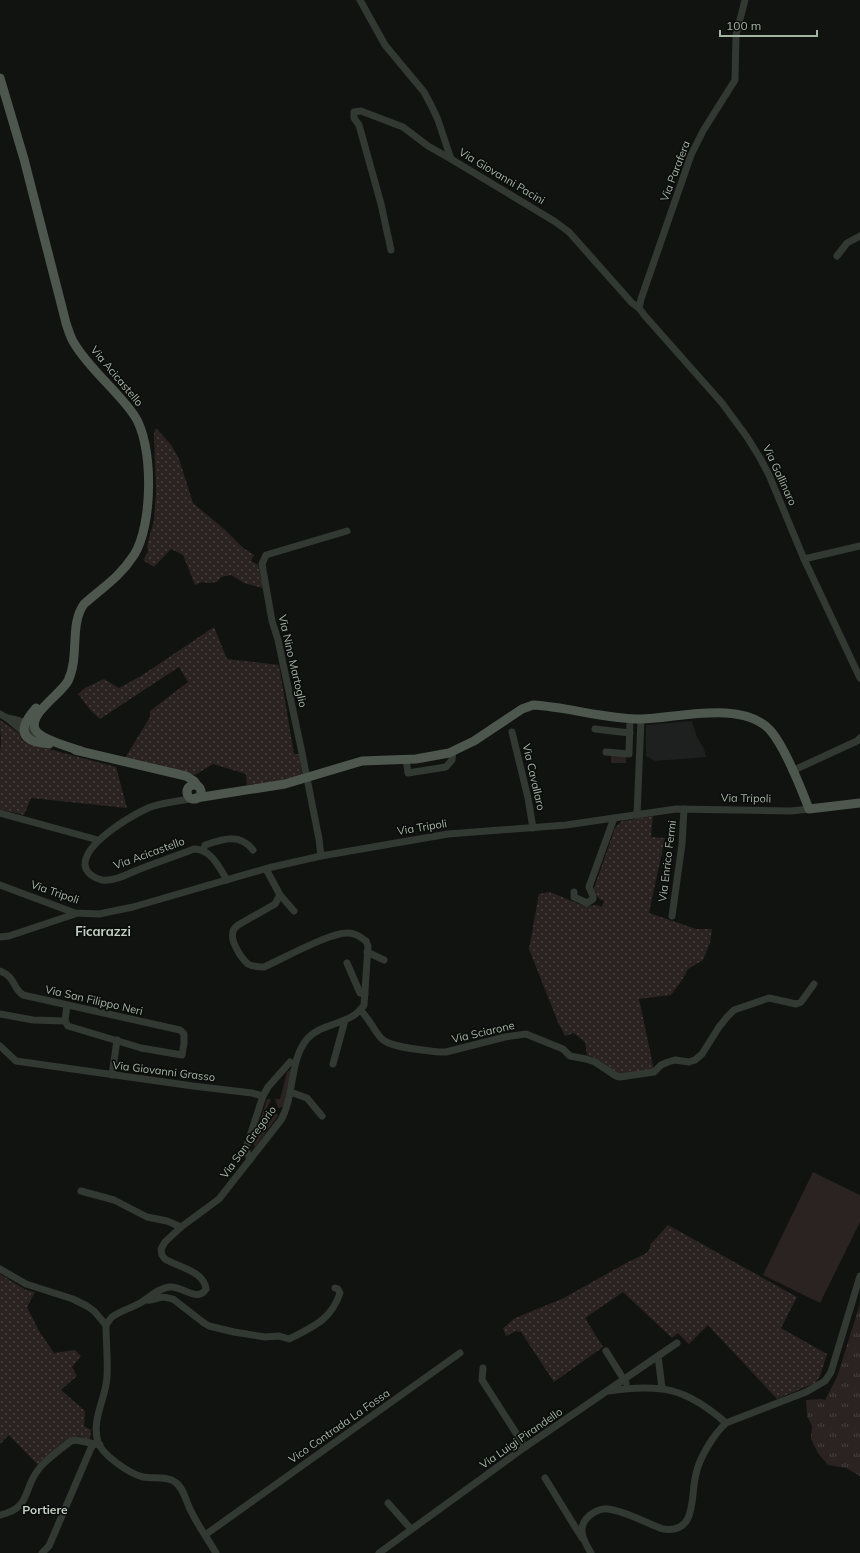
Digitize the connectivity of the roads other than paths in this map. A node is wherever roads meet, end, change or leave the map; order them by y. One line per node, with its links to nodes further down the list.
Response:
1 (360, 0): 4 (street, Via Giovanni Pacini)
2 (745, 0): 8 (street, Via Parafera)
3 (0, 78): 13 (main road, Via Acicastello)
4 (451, 159): 6 (street); 8 (street, Via Giovanni Pacini)
5 (860, 236): 7 (street)
6 (391, 250)
7 (837, 256)
8 (639, 308): 11 (street, Via Gallinaro)
9 (347, 531): 28 (street, Via Nino Martoglio)
10 (860, 546): 11 (street)
11 (804, 560): 12 (street, Via Gallinaro)
12 (860, 678)
13 (57, 694): 17 (main road); 22 (main road)
14 (3, 716): 17 (street)
15 (630, 718): 16 (main road); 20 (street); 24 (main road)
16 (641, 719): 27 (main road); 34 (street)
17 (25, 728): 22 (street); 23 (main road)
18 (595, 729): 20 (street)
19 (512, 732): 36 (street, Via Cavallaro)
20 (630, 733): 25 (street)
21 (860, 738): 27 (street)
22 (68, 746): 23 (main road)
23 (81, 751): 29 (main road)
24 (454, 751): 26 (main road); 26 (street)
25 (606, 752)
26 (406, 759): 28 (main road)
27 (792, 771): 32 (main road)
28 (306, 778): 29 (main road); 40 (street, Via Nino Martoglio)
29 (195, 792): 37 (street, Via Acicastello)
30 (860, 803): 32 (main road, Via Tripoli)
31 (684, 809): 32 (street, Via Tripoli); 34 (street, Via Tripoli); 48 (street, Via Enrico Fermi)
32 (809, 809)
33 (0, 813): 37 (street)
34 (637, 814): 35 (street, Via Tripoli)
35 (614, 818): 36 (street, Via Tripoli); 44 (street)
36 (533, 828): 40 (street, Via Tripoli)
37 (98, 840): 39 (street, Via Acicastello)
38 (253, 850): 39 (street)
39 (203, 851): 42 (street)
40 (322, 856): 41 (street, Via Tripoli)
41 (266, 869): 42 (street, Via Tripoli); 45 (street)
42 (227, 880): 47 (street, Via Tripoli)
43 (0, 885): 47 (street, Via Tripoli)
44 (574, 892)
45 (280, 895): 46 (street); 50 (street)
46 (294, 911)
47 (75, 913): 49 (street)
48 (672, 916)
49 (0, 937)
50 (367, 952): 51 (street); 55 (street)
51 (384, 960)
52 (347, 963): 55 (street)
53 (0, 971): 56 (street, Via San Filippo Neri)
54 (814, 984): 57 (street, Via Sciarone)
55 (365, 994): 57 (street)
56 (67, 1006): 60 (street); 61 (street, Via San Filippo Neri)
57 (360, 1010): 59 (street, Via San Gregorio)
58 (0, 1014): 60 (street)
59 (345, 1020): 64 (street); 66 (street, Via San Gregorio)
60 (65, 1021): 61 (street)
61 (117, 1040): 65 (street)
62 (0, 1046): 65 (street, Via Giovanni Grasso)
63 (290, 1062): 67 (street)
64 (333, 1064)
65 (112, 1075): 67 (street, Via Giovanni Grasso)
66 (290, 1092): 68 (street); 69 (street, Via San Gregorio)
67 (263, 1096): 69 (street)
68 (322, 1116)
69 (250, 1160): 71 (street, Via San Gregorio)
70 (81, 1190): 71 (street)
71 (181, 1226): 75 (street, Via San Gregorio)
72 (0, 1269): 76 (street)
73 (860, 1276): 86 (street)
74 (335, 1288): 75 (street)
75 (145, 1300): 76 (street, Via San Gregorio)
76 (106, 1325): 87 (street)
77 (677, 1343): 80 (street, Via Luigi Pirandello)
78 (606, 1351): 82 (street)
79 (460, 1353): 93 (street, Vico Contrada La Fossa)
80 (658, 1356): 82 (street, Via Luigi Pirandello); 83 (street)
81 (483, 1368): 88 (street)
82 (625, 1379): 84 (street); 85 (street, Via Luigi Pirandello)
83 (662, 1388): 84 (street); 86 (street)
84 (629, 1389): 85 (street)
85 (607, 1392): 88 (street, Via Luigi Pirandello)
86 (726, 1423): 94 (street)
87 (96, 1445): 91 (street); 93 (street); 95 (street)
88 (525, 1447): 92 (street, Via Luigi Pirandello)
89 (545, 1478): 94 (street)
90 (388, 1504): 92 (street)
91 (0, 1515)
92 (411, 1529): 97 (street, Via Luigi Pirandello)
93 (205, 1535): 96 (street)
94 (583, 1540): 98 (street)
95 (42, 1553)
96 (216, 1553)
97 (379, 1553)
98 (591, 1553)

